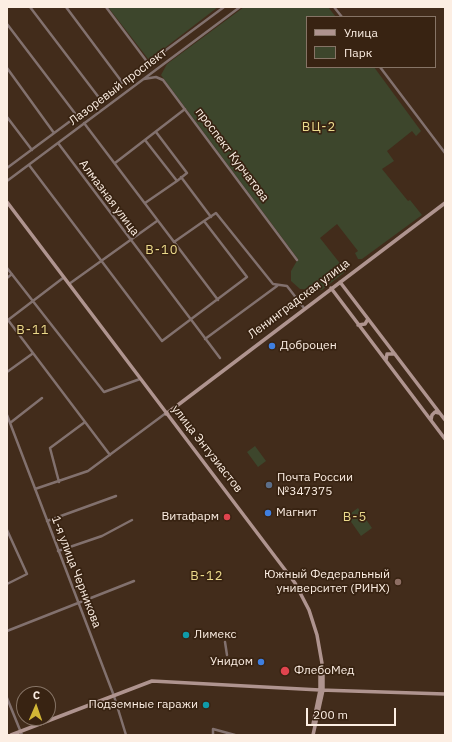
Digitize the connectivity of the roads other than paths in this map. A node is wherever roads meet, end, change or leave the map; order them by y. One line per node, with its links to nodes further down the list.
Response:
1 (30, 7): 14 (street)
2 (66, 7): 13 (street)
3 (106, 7): 9 (street)
4 (224, 7): 9 (street, Лазоревый проспект)
5 (240, 7): 12 (street, Лазоревый проспект)
6 (334, 7): 7 (street)
7 (341, 16)
8 (7, 24): 16 (street)
9 (148, 63): 13 (street, Лазоревый проспект)
10 (7, 68): 20 (street)
11 (381, 68): 24 (street)
12 (142, 80): 15 (street, проспект Курчатова); 18 (street, Лазоревый проспект)
13 (122, 82): 14 (street, Лазоревый проспект)
14 (100, 99): 16 (street, Лазоревый проспект)
15 (186, 109): 19 (street); 40 (street, проспект Курчатова)
16 (77, 116): 20 (street, Лазоревый проспект)
17 (7, 117): 23 (street)
18 (84, 123): 22 (street, Лазоревый проспект); 25 (street)
19 (156, 132): 21 (street); 28 (street)
20 (54, 133): 23 (street, Лазоревый проспект)
21 (146, 140): 25 (street); 30 (street)
22 (58, 143): 26 (street, Лазоревый проспект); 37 (street, Алмазная улица)
23 (32, 150): 27 (street, Лазоревый проспект)
24 (445, 153)
25 (115, 163): 33 (street)
26 (29, 165): 29 (street, Лазоревый проспект); 39 (street)
27 (7, 168)
28 (182, 177): 30 (street); 34 (street)
29 (7, 181)
30 (177, 181): 33 (street)
31 (7, 202): 44 (street, улица Энтузиастов)
32 (445, 202): 45 (street, Ленинградская улица)
33 (145, 203): 35 (street)
34 (211, 217): 36 (street); 47 (street)
35 (158, 220): 37 (street); 38 (street)
36 (204, 221): 38 (street); 49 (street)
37 (130, 241): 39 (street); 52 (street, Алмазная улица)
38 (174, 242): 49 (street)
39 (102, 260): 46 (street); 52 (street)
40 (297, 260)
41 (7, 268): 42 (street)
42 (12, 274): 43 (street); 50 (street)
43 (7, 278)
44 (63, 278): 46 (street, улица Энтузиастов); 50 (street)
45 (340, 282): 48 (street, Ленинградская улица); 53 (street)
46 (68, 284): 61 (street, улица Энтузиастов)
47 (277, 286): 51 (street); 55 (street)
48 (332, 288): 51 (street, Ленинградская улица); 54 (street); 64 (street)
49 (218, 300): 52 (street)
50 (33, 301): 56 (street); 61 (street)
51 (304, 308): 64 (street, Ленинградская улица)
52 (191, 319): 55 (street, Алмазная улица)
53 (368, 319): 54 (street); 57 (street)
54 (358, 325): 59 (street)
55 (205, 338): 58 (street, Алмазная улица)
56 (32, 354): 60 (street); 68 (street)
57 (395, 354): 59 (street); 63 (street)
58 (220, 358)
59 (386, 360): 66 (street)
60 (7, 372)
61 (140, 380): 64 (street, улица Энтузиастов)
62 (42, 398): 69 (street)
63 (439, 413): 66 (street); 67 (street)
64 (166, 414): 75 (street, Ленинградская улица); 89 (street, улица Энтузиастов)
65 (7, 415): 69 (street, 1-я улица Черникова)
66 (431, 420): 72 (street)
67 (445, 420)
68 (85, 422): 75 (street); 76 (street)
69 (10, 423): 70 (street, 1-я улица Черникова)
70 (12, 430): 73 (street); 77 (street, 1-я улица Черникова)
71 (445, 430): 72 (street)
72 (440, 431): 74 (street)
73 (7, 432)
74 (445, 439)
75 (110, 455): 76 (street, Ленинградская улица)
76 (59, 482): 77 (street, Ленинградская улица)
77 (35, 489): 80 (street, 1-я улица Черникова)
78 (116, 496): 80 (street)
79 (132, 520): 82 (street)
80 (47, 521): 82 (street, 1-я улица Черникова)
81 (7, 530): 84 (street)
82 (58, 550): 85 (street, 1-я улица Черникова)
83 (134, 581): 85 (street)
84 (7, 584)
85 (77, 603): 86 (street); 91 (street, 1-я улица Черникова)
86 (7, 631)
87 (225, 642): 88 (street)
88 (227, 655)
89 (322, 689): 90 (street); 91 (street); 98 (street, улица Энтузиастов)
90 (445, 694)
91 (114, 696): 93 (street); 95 (street, 1-я улица Черникова)
92 (7, 698): 93 (street)
93 (21, 733): 94 (street)
94 (11, 735)
95 (126, 735)
96 (213, 735): 97 (street)
97 (235, 735)
98 (311, 735)

